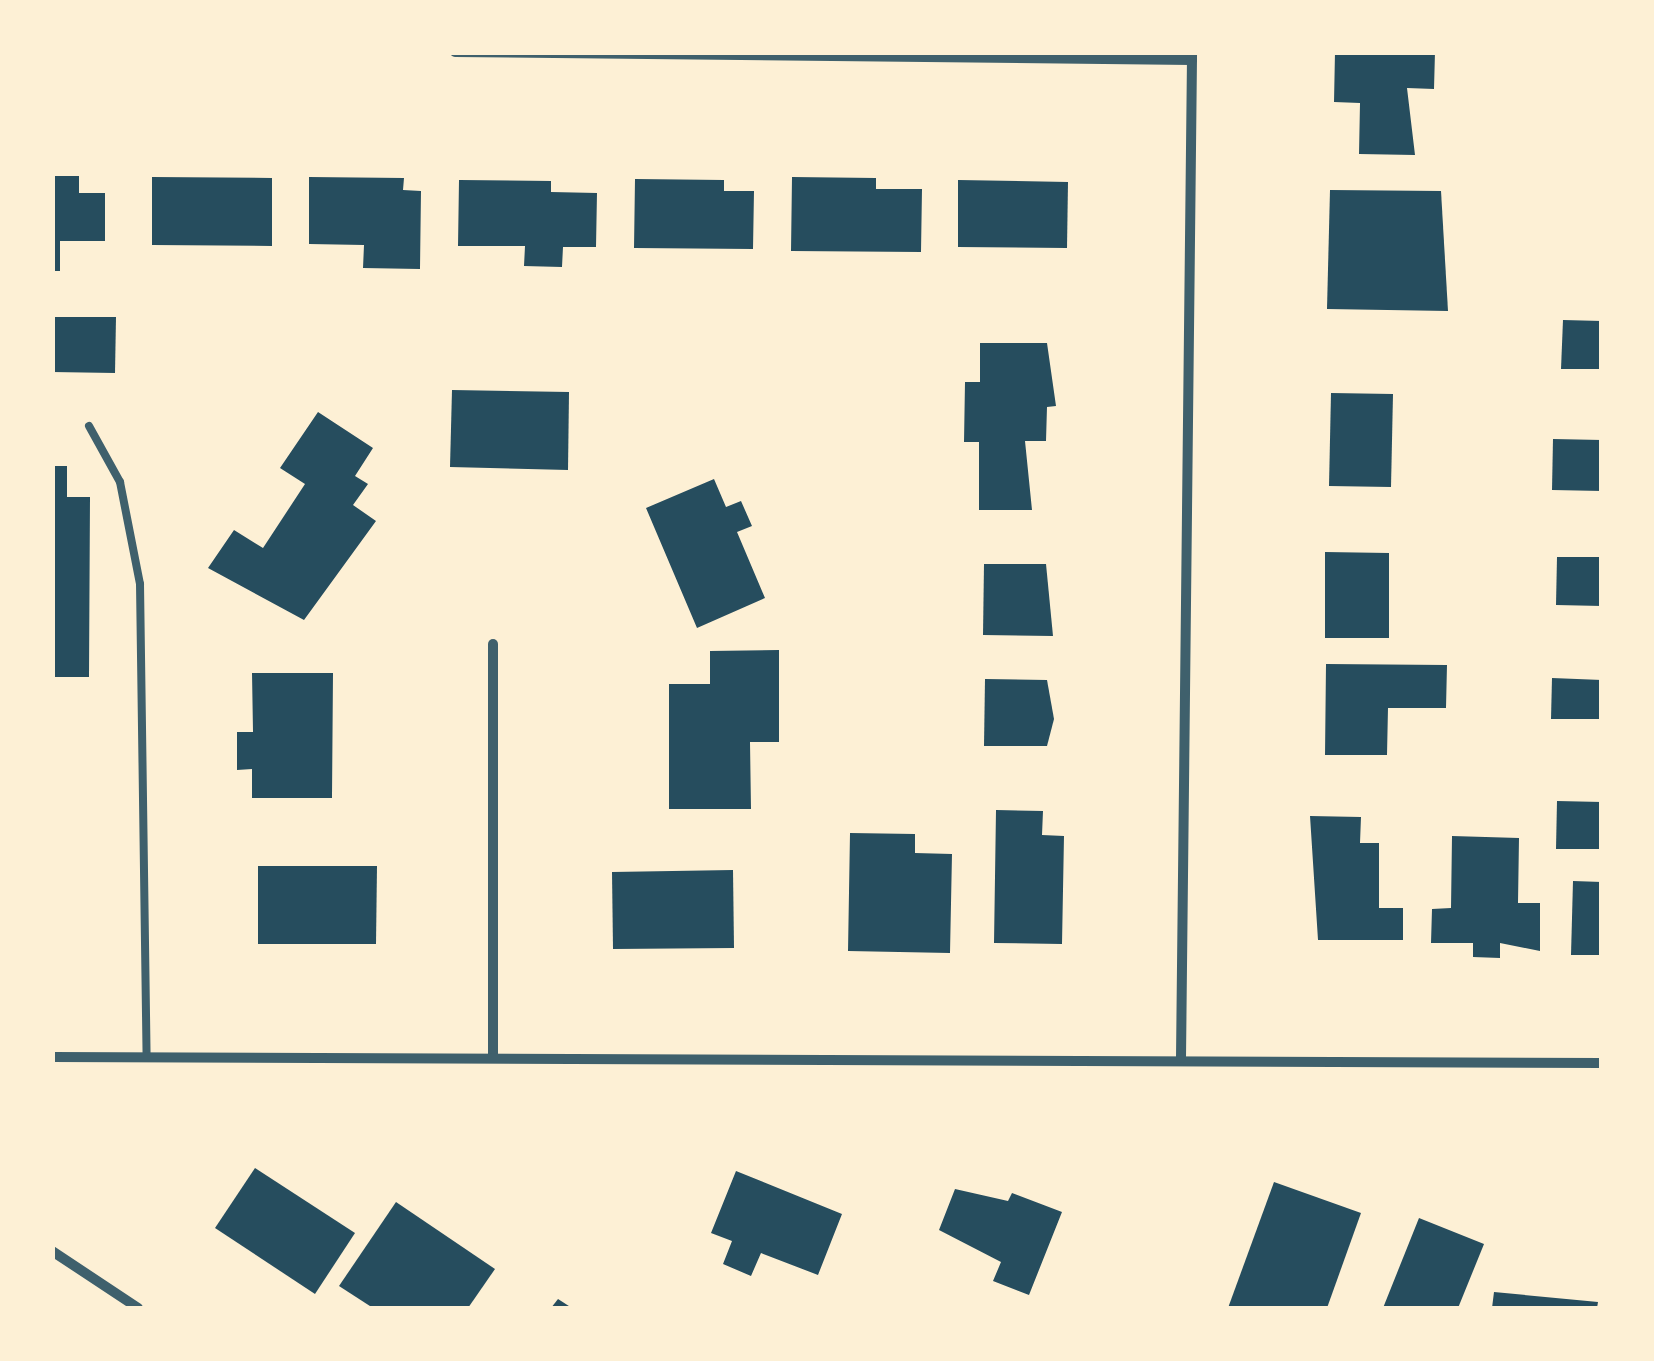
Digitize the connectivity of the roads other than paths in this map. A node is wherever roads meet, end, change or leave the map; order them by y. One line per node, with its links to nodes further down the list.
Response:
1 (455, 52): 2 (street)
2 (1192, 56): 8 (street)
3 (89, 426): 7 (lane)
4 (492, 644): 5 (street)
5 (493, 1055): 7 (street); 8 (street)
6 (52, 1057): 7 (street)
7 (148, 1057)
8 (1181, 1058): 9 (street)
9 (1602, 1062)
10 (52, 1252): 11 (street)
11 (138, 1308)

